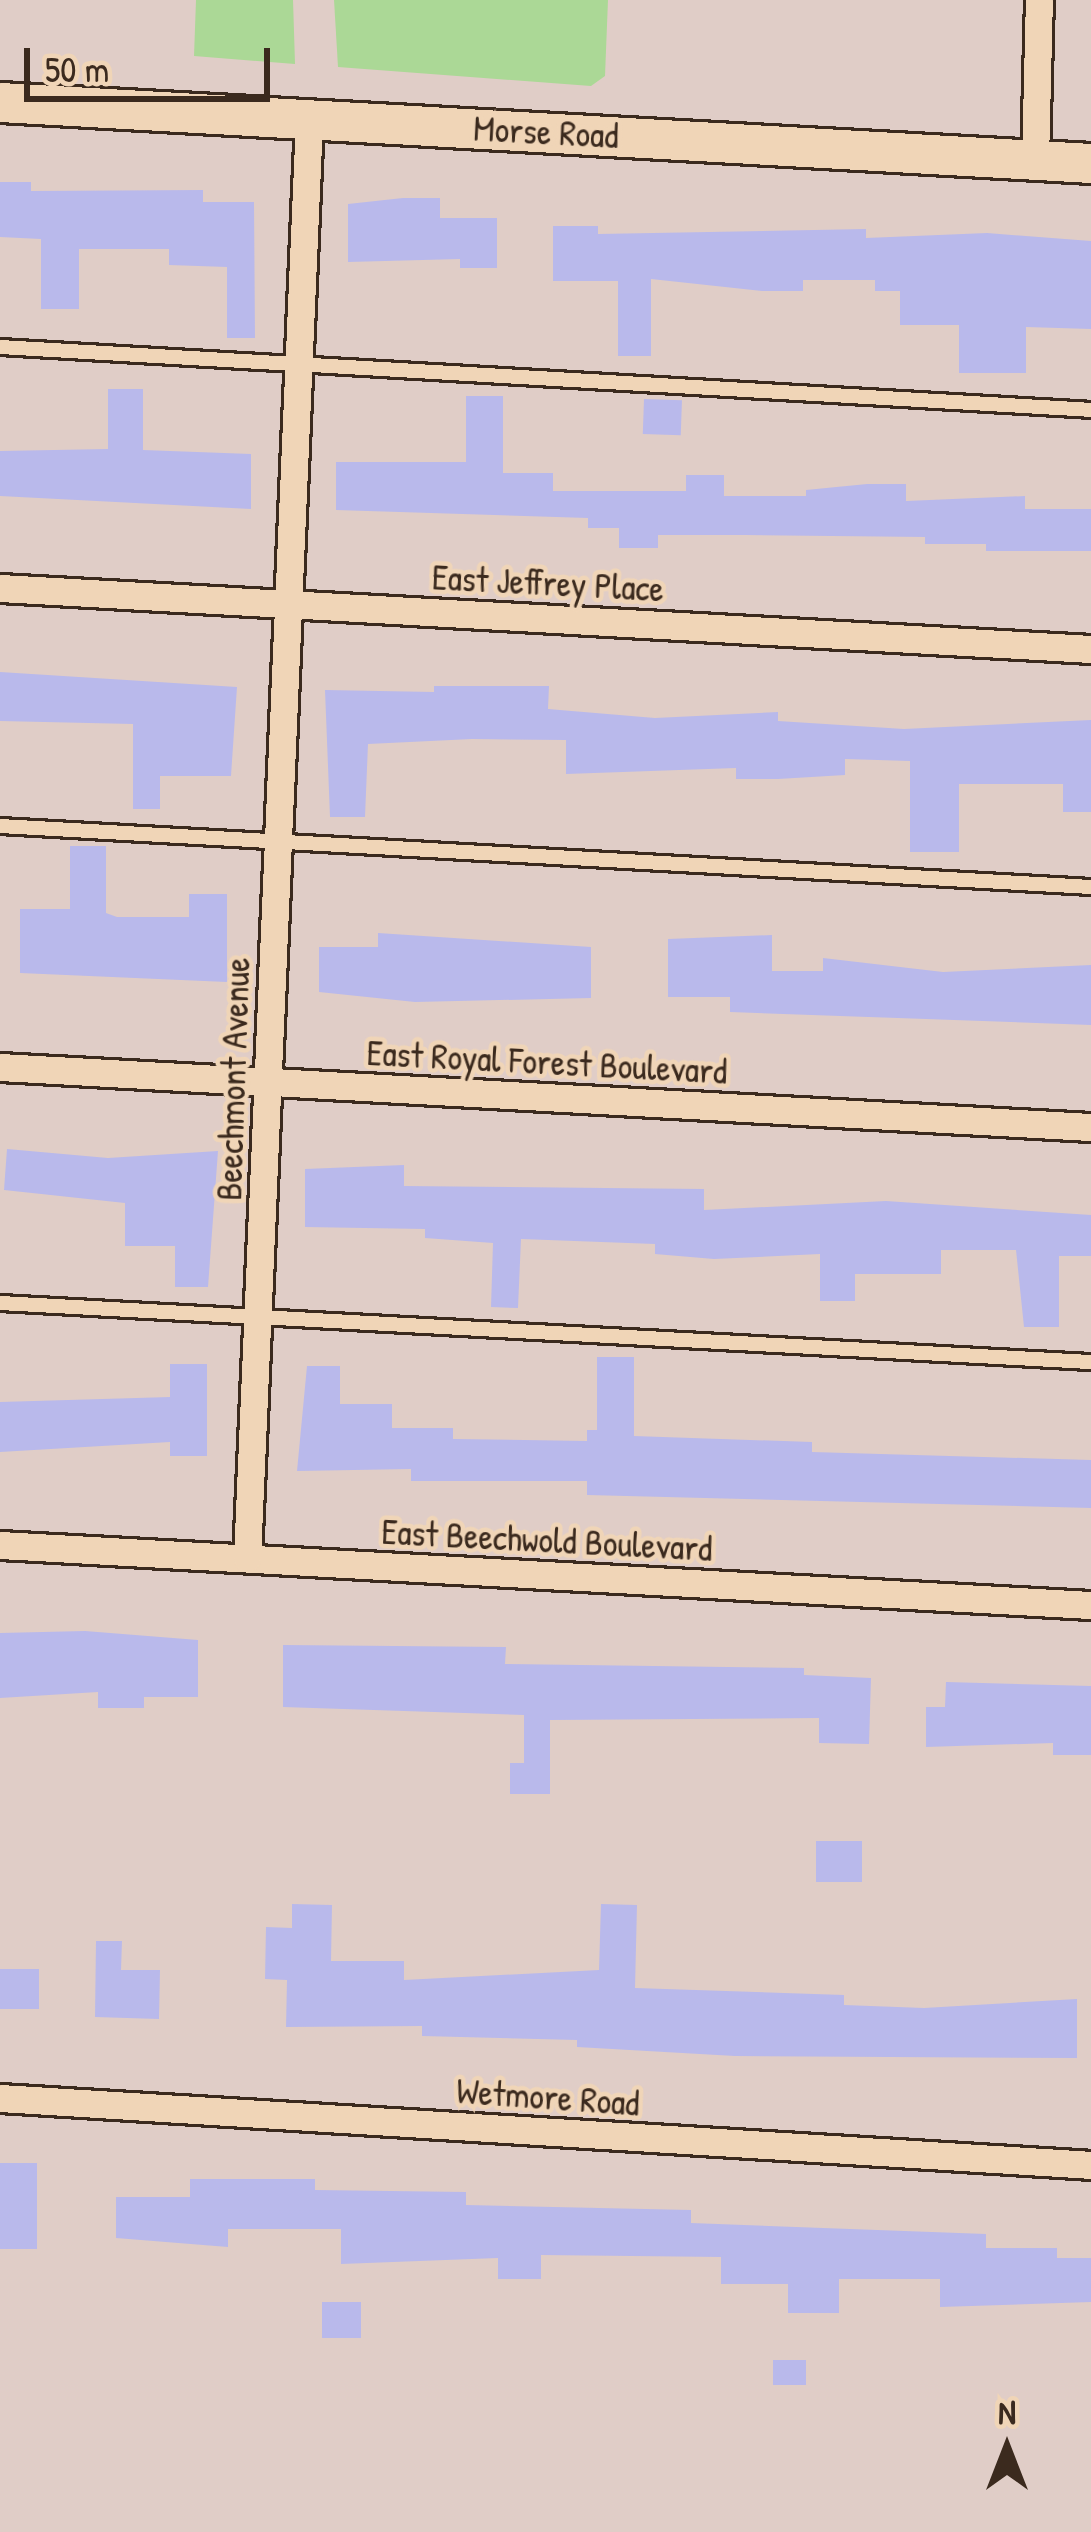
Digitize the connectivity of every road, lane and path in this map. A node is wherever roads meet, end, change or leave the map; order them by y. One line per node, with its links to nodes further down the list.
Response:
1 (1039, 0): 4 (street)
2 (0, 102): 3 (main road, Morse Road)
3 (309, 118): 4 (main road, Morse Road); 7 (street, Beechmont Avenue)
4 (1035, 160): 5 (main road, Morse Road)
5 (1091, 163)
6 (0, 347): 7 (lane)
7 (298, 365): 8 (lane); 10 (street, Beechmont Avenue)
8 (1091, 410)
9 (0, 588): 10 (street, East Jeffrey Place)
10 (288, 604): 11 (street, East Jeffrey Place); 13 (street, Beechmont Avenue)
11 (1091, 649)
12 (0, 826): 13 (lane)
13 (278, 842): 14 (lane); 16 (street, Beechmont Avenue)
14 (1091, 887)
15 (0, 1066): 16 (street, East Royal Forest Boulevard)
16 (268, 1082): 17 (street, East Royal Forest Boulevard); 19 (street, Beechmont Avenue)
17 (1091, 1127)
18 (0, 1303): 19 (lane)
19 (258, 1317): 20 (lane); 22 (street, Beechmont Avenue)
20 (1091, 1362)
21 (0, 1545): 22 (street, East Beechwold Boulevard)
22 (247, 1558): 23 (street, East Beechwold Boulevard)
23 (1091, 1605)
24 (0, 2098): 25 (street, Wetmore Road)
25 (1091, 2165)

